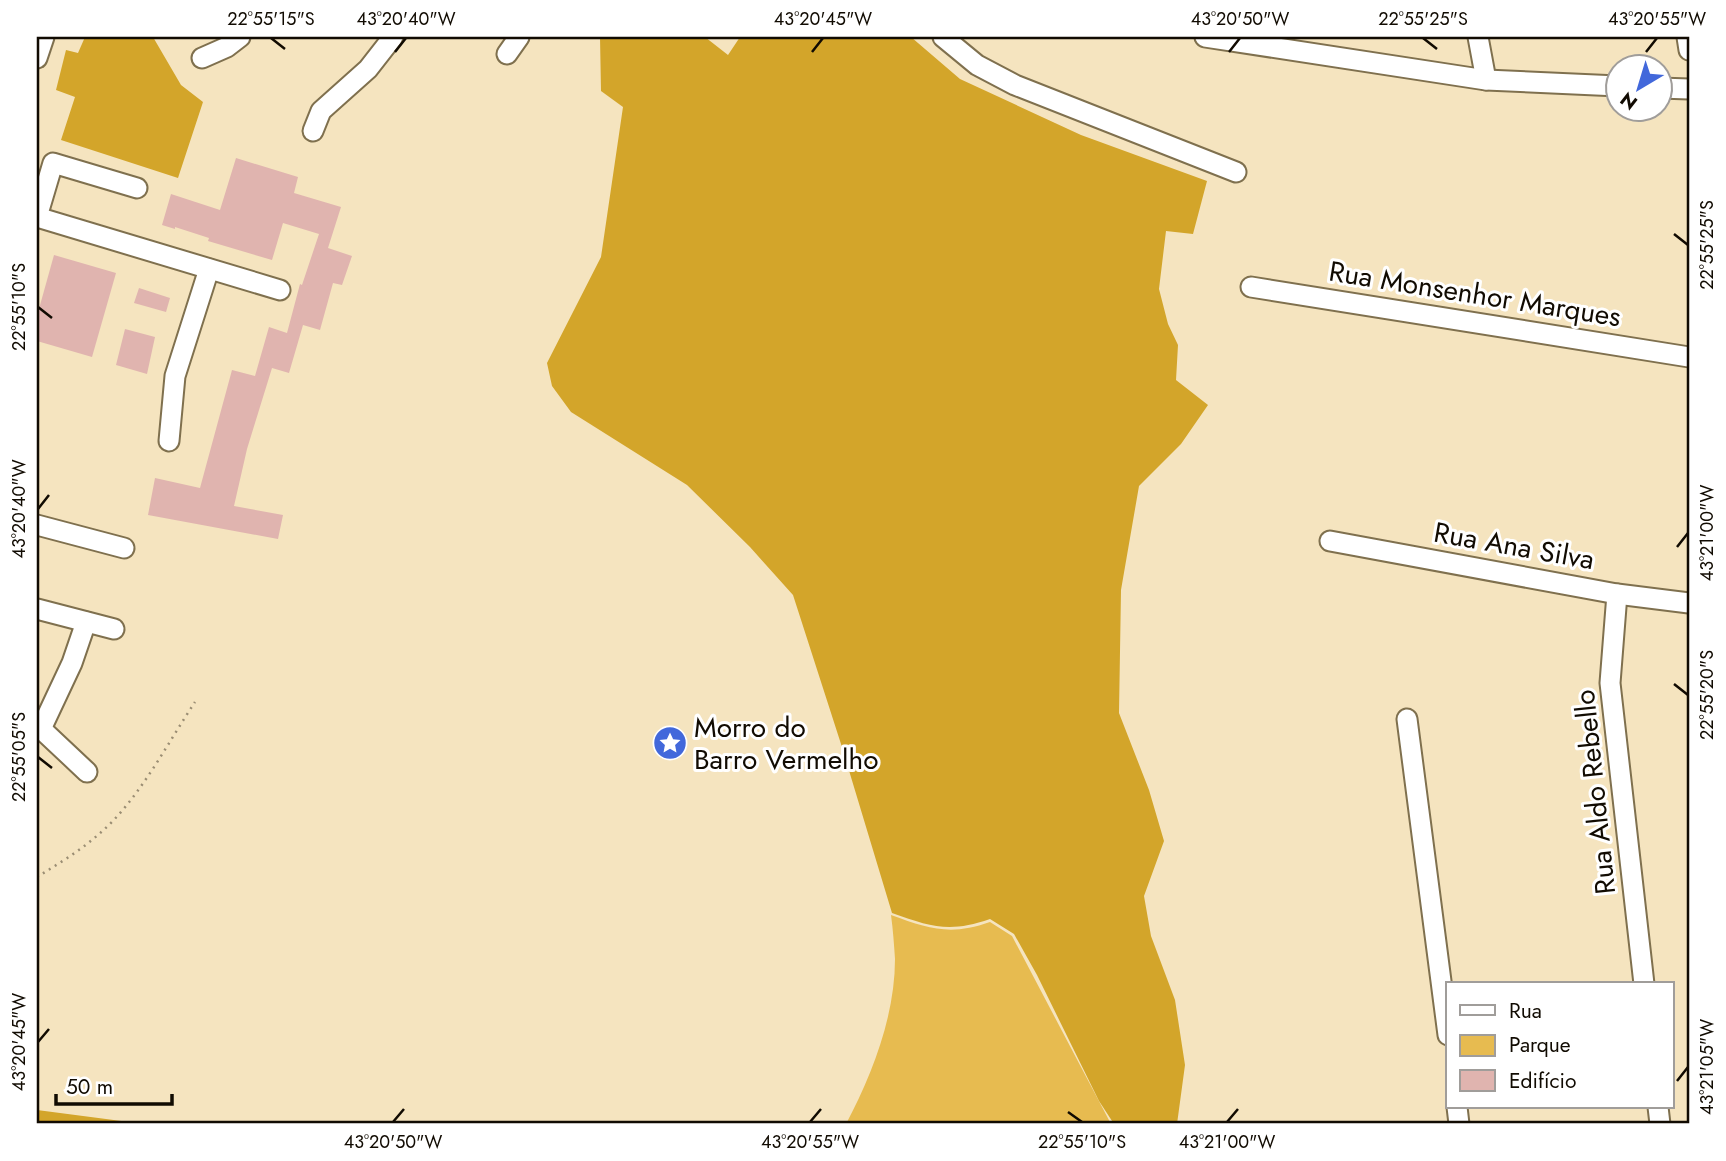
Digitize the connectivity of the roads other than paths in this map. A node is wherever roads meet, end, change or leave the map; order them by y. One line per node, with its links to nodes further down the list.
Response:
1 (44, 37): 11 (street)
2 (240, 37): 12 (street)
3 (393, 37): 15 (street)
4 (519, 37): 10 (street)
5 (943, 37): 16 (street)
6 (1212, 37): 13 (street)
7 (1478, 37): 13 (street)
8 (1687, 37): 9 (street)
9 (1689, 50)
10 (506, 54)
11 (37, 58)
12 (202, 58)
13 (1486, 80): 14 (street)
14 (1604, 85)
15 (313, 131)
16 (1236, 172)
17 (137, 188): 18 (street)
18 (37, 217): 19 (street)
19 (209, 269): 21 (street); 23 (street)
20 (1251, 287): 22 (street, Rua Monsenhor Marques)
21 (280, 290)
22 (1689, 357)
23 (169, 441)
24 (37, 525): 26 (street)
25 (1330, 541): 27 (street, Rua Ana Silva)
26 (124, 548)
27 (1617, 594): 28 (street, Rua Ana Silva); 35 (street, Rua Aldo Rebello)
28 (1689, 603)
29 (37, 609): 30 (street)
30 (86, 622): 31 (street); 33 (street)
31 (114, 629)
32 (1407, 719): 36 (street)
33 (39, 727): 34 (street)
34 (87, 772)
35 (1644, 982)
36 (1446, 1020)

